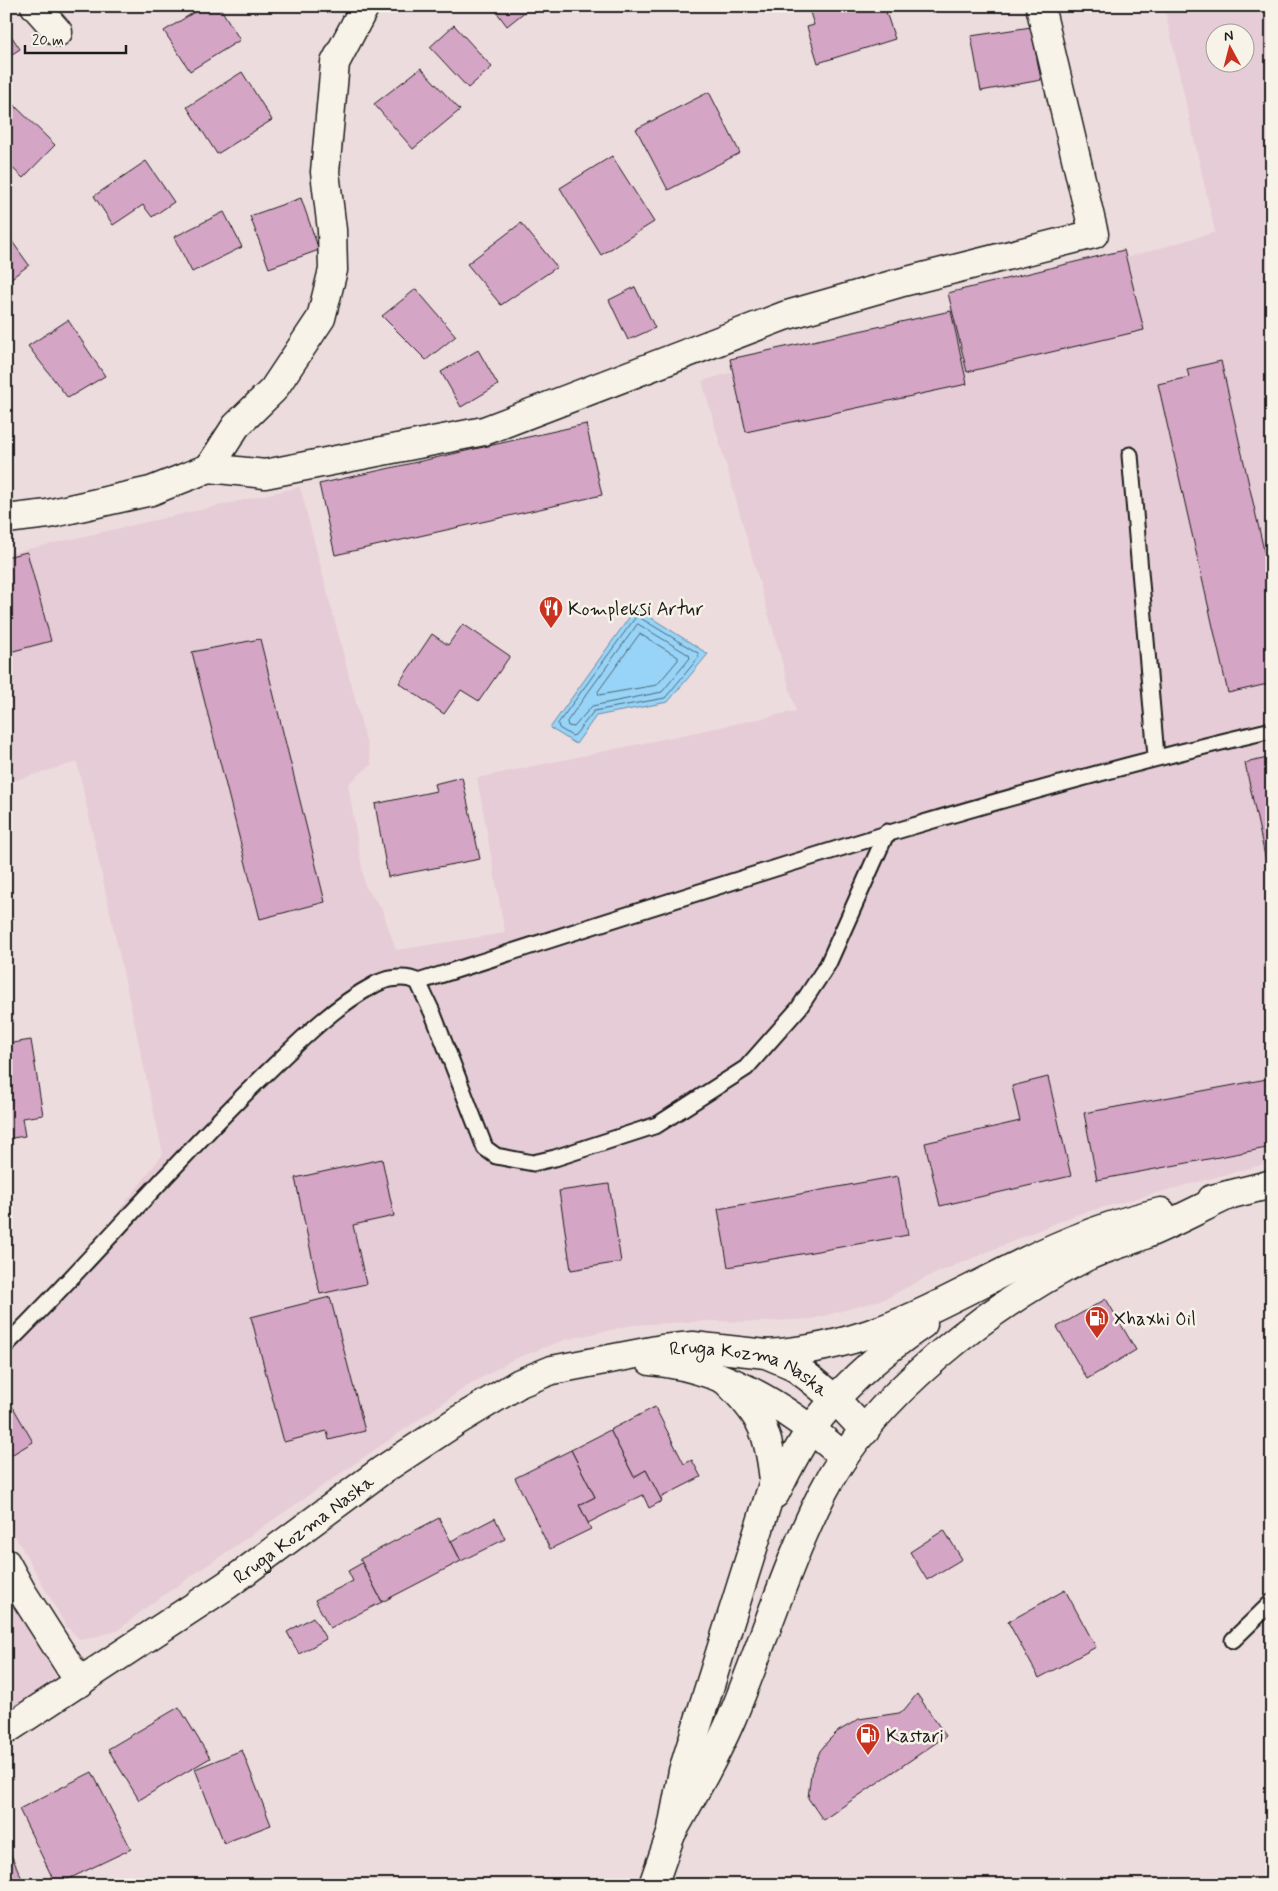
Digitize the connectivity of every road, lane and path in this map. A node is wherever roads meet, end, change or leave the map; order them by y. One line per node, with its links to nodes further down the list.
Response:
1 (36, 6): 4 (main road)
2 (365, 6): 6 (main road)
3 (1040, 6): 6 (main road)
4 (58, 32)
5 (1130, 455): 9 (lane)
6 (209, 468): 7 (main road)
7 (6, 519)
8 (1272, 730): 9 (lane)
9 (1156, 756): 10 (lane)
10 (887, 832): 11 (lane); 11 (lane)
11 (418, 982): 15 (lane)
12 (1272, 1184): 13 (main road)
13 (1229, 1195): 14 (main road); 21 (main road)
14 (974, 1289): 16 (main road); 19 (main road)
15 (6, 1345)
16 (766, 1354): 17 (main road, Rruga Kozma Naska); 19 (main road, Rruga Kozma Naska)
17 (614, 1358): 18 (main road, Rruga Kozma Naska); 27 (main road, Rruga Kozma Naska)
18 (725, 1380): 20 (main road, Rruga Kozma Naska); 23 (main road)
19 (836, 1400): 20 (main road); 21 (main road, Rruga Kozma Naska)
20 (811, 1429): 22 (main road, Rruga Kozma Naska); 23 (main road)
21 (865, 1431): 22 (main road)
22 (844, 1457): 29 (main road)
23 (764, 1515): 29 (main road)
24 (6, 1563): 27 (main road)
25 (1272, 1602): 26 (lane)
26 (1233, 1640)
27 (80, 1683): 28 (main road, Rruga Kozma Naska)
28 (6, 1730)
29 (671, 1834): 30 (main road)
30 (653, 1885)

